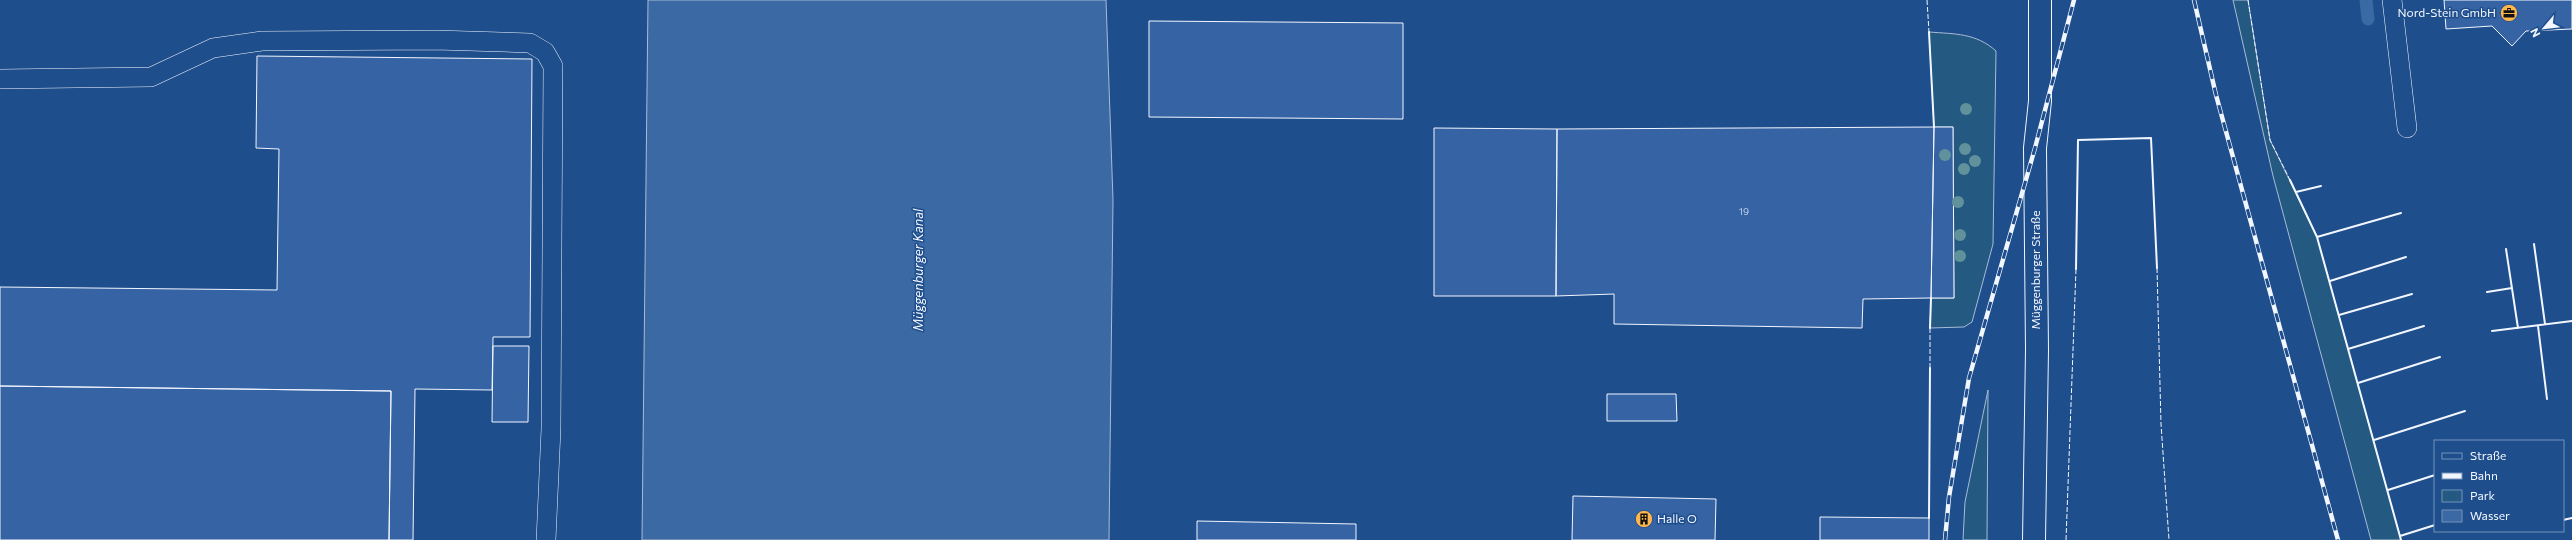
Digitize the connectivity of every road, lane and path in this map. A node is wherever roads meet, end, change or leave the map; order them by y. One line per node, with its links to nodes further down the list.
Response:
1 (2040, 0): 6 (street, Müggenburger Straße)
2 (2392, 0): 4 (lane)
3 (0, 79): 5 (lane)
4 (2407, 128)
5 (546, 540)
6 (2034, 540)

